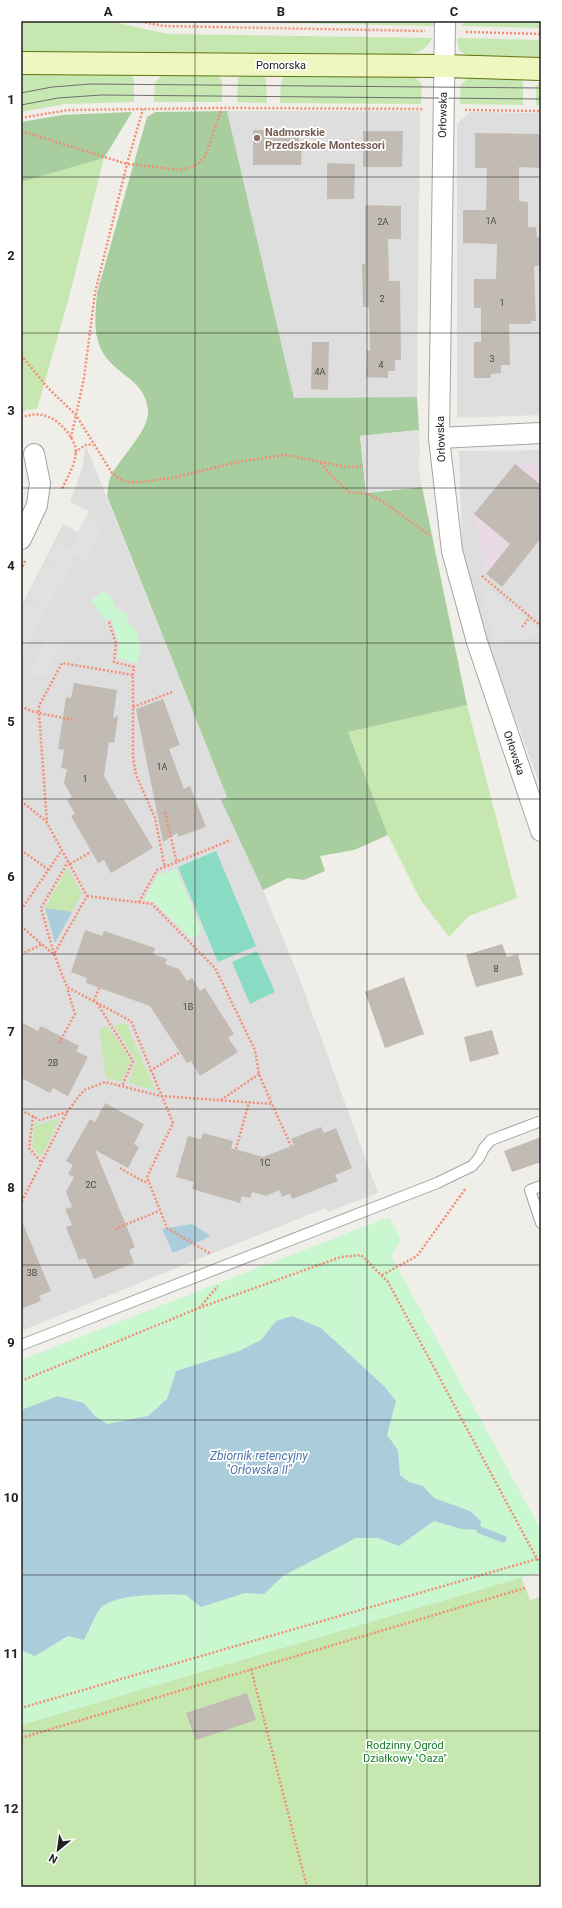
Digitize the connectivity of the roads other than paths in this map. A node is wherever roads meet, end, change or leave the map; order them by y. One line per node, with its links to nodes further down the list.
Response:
1 (448, 25): 3 (street, Orłowska)
2 (21, 63): 3 (street, Pomorska)
3 (444, 66): 4 (street, Pomorska); 6 (street, Orłowska)
4 (541, 69)
5 (541, 434): 6 (street)
6 (439, 438): 9 (street, Orłowska)
7 (34, 454): 8 (street)
8 (21, 539)
9 (541, 831)
10 (541, 1121): 13 (lane)
11 (541, 1186): 12 (lane)
12 (541, 1223)
13 (21, 1345)

